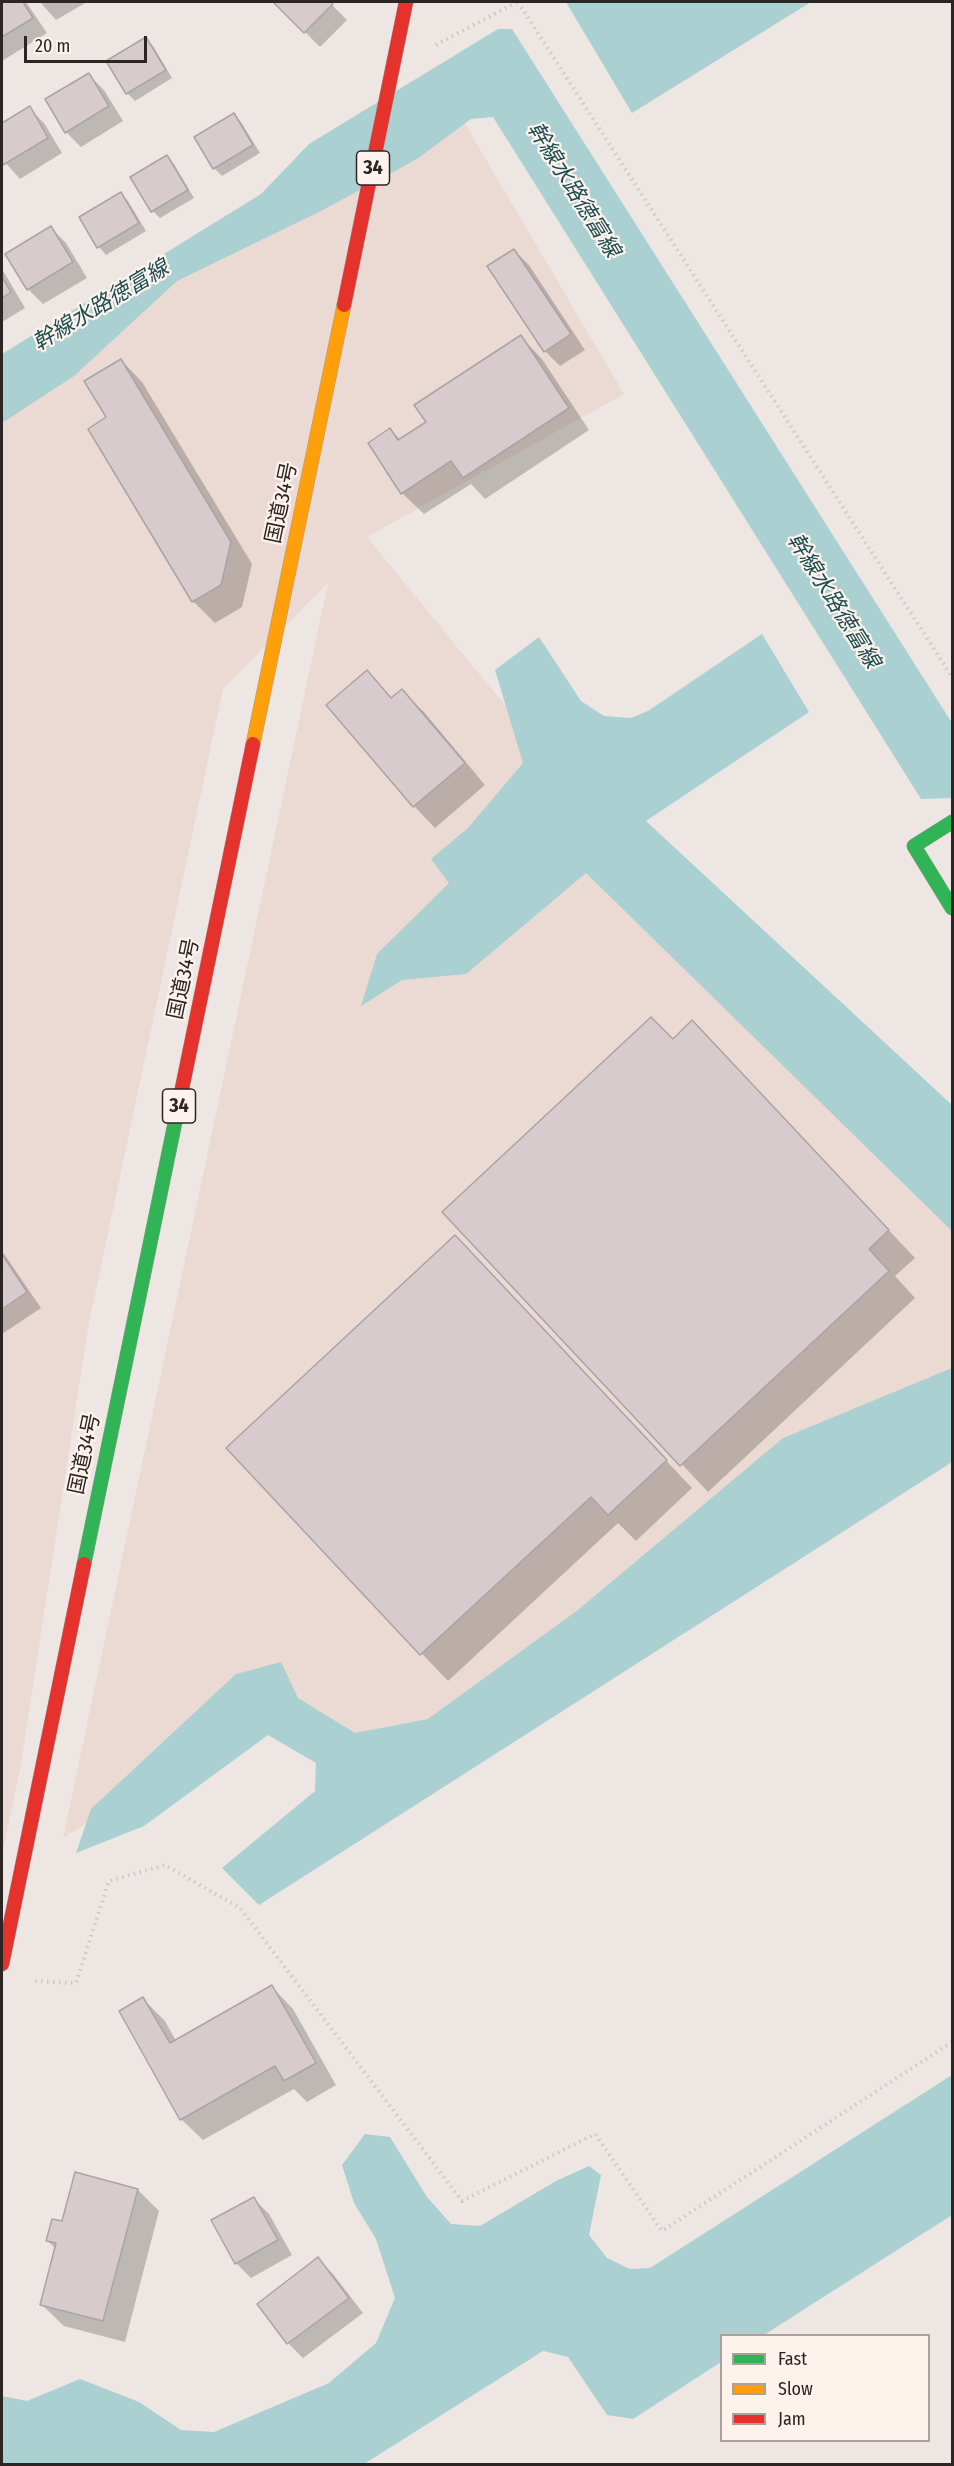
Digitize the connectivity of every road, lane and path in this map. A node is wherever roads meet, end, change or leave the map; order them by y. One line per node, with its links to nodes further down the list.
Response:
1 (406, 2): 7 (main road, 国道34号 / 34)
2 (518, 2): 3 (path); 4 (path)
3 (434, 46)
4 (952, 677)
5 (950, 824): 6 (main road)
6 (952, 908)
7 (2, 1964)
8 (33, 1981): 9 (path)
9 (952, 2042)

